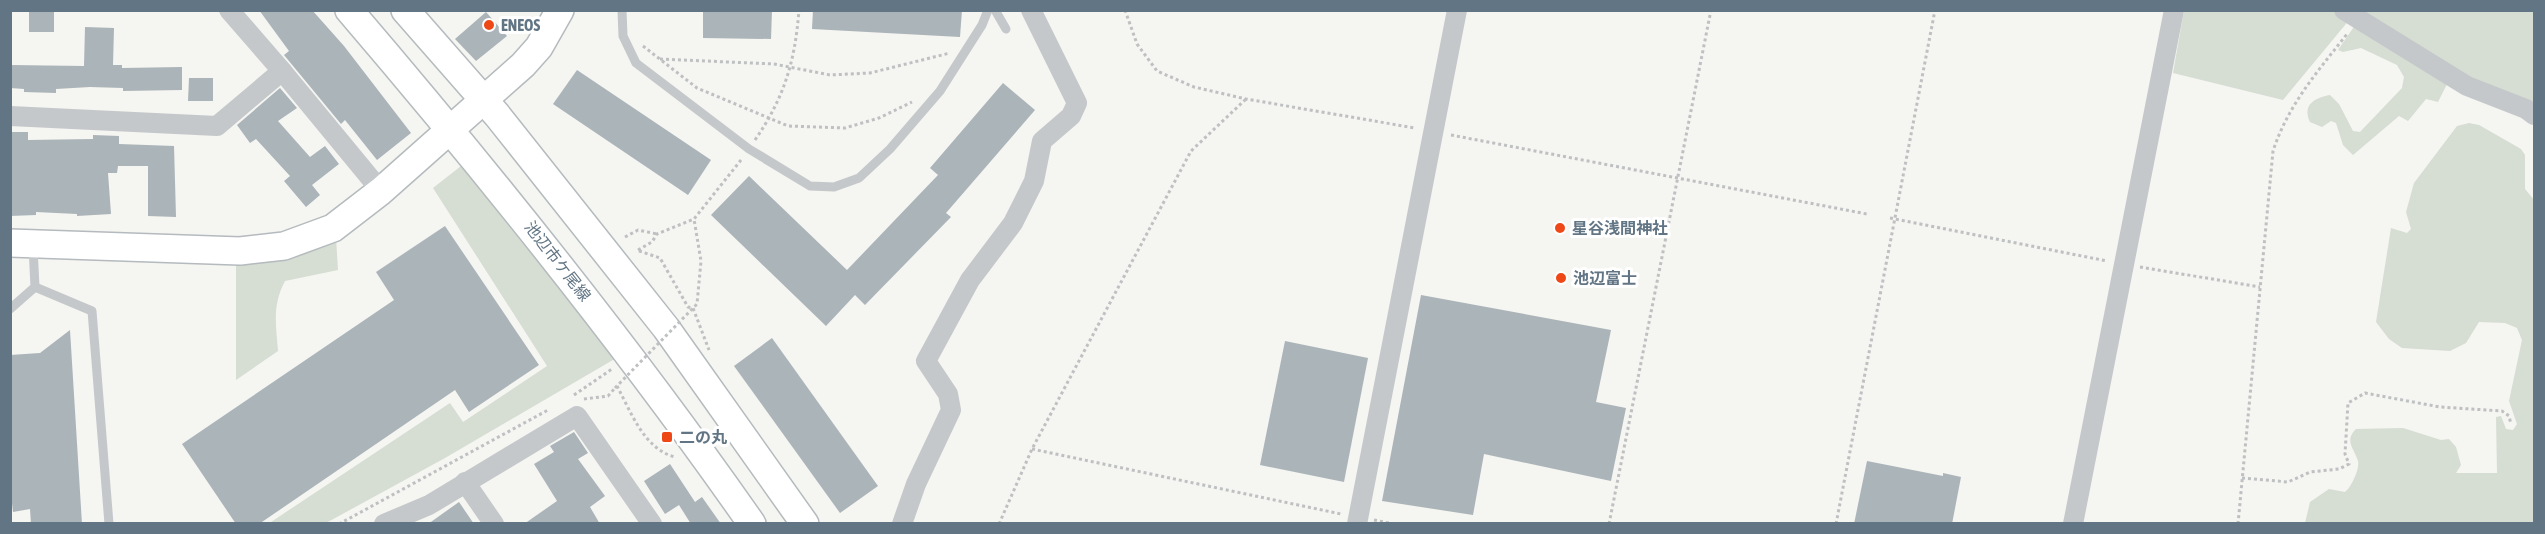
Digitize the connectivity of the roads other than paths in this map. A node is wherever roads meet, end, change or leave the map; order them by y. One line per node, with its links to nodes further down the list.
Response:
1 (229, 10): 13 (street)
2 (349, 10): 17 (street, 池辺市ケ尾線)
3 (405, 10): 14 (street)
4 (622, 10): 5 (lane)
5 (988, 10)
6 (995, 10): 12 (lane)
7 (1031, 10): 31 (street)
8 (1457, 10): 24 (street)
9 (2174, 10): 32 (street)
10 (553, 14): 14 (street)
11 (2351, 16): 15 (street)
12 (1006, 29)
13 (282, 71): 16 (street); 18 (street)
14 (484, 100): 17 (street); 30 (street)
15 (2535, 115)
16 (10, 116)
17 (451, 129): 18 (street); 29 (street, 池辺市ケ尾線)
18 (381, 192): 19 (street)
19 (22, 244): 20 (lane)
20 (35, 287): 21 (lane); 23 (lane)
21 (10, 309)
22 (465, 482): 26 (street); 27 (street); 28 (street)
23 (109, 520): 25 (lane)
24 (1357, 520)
25 (116, 524)
26 (384, 524)
27 (494, 524)
28 (652, 524)
29 (752, 524)
30 (805, 524)
31 (902, 524)
32 (2073, 524)

